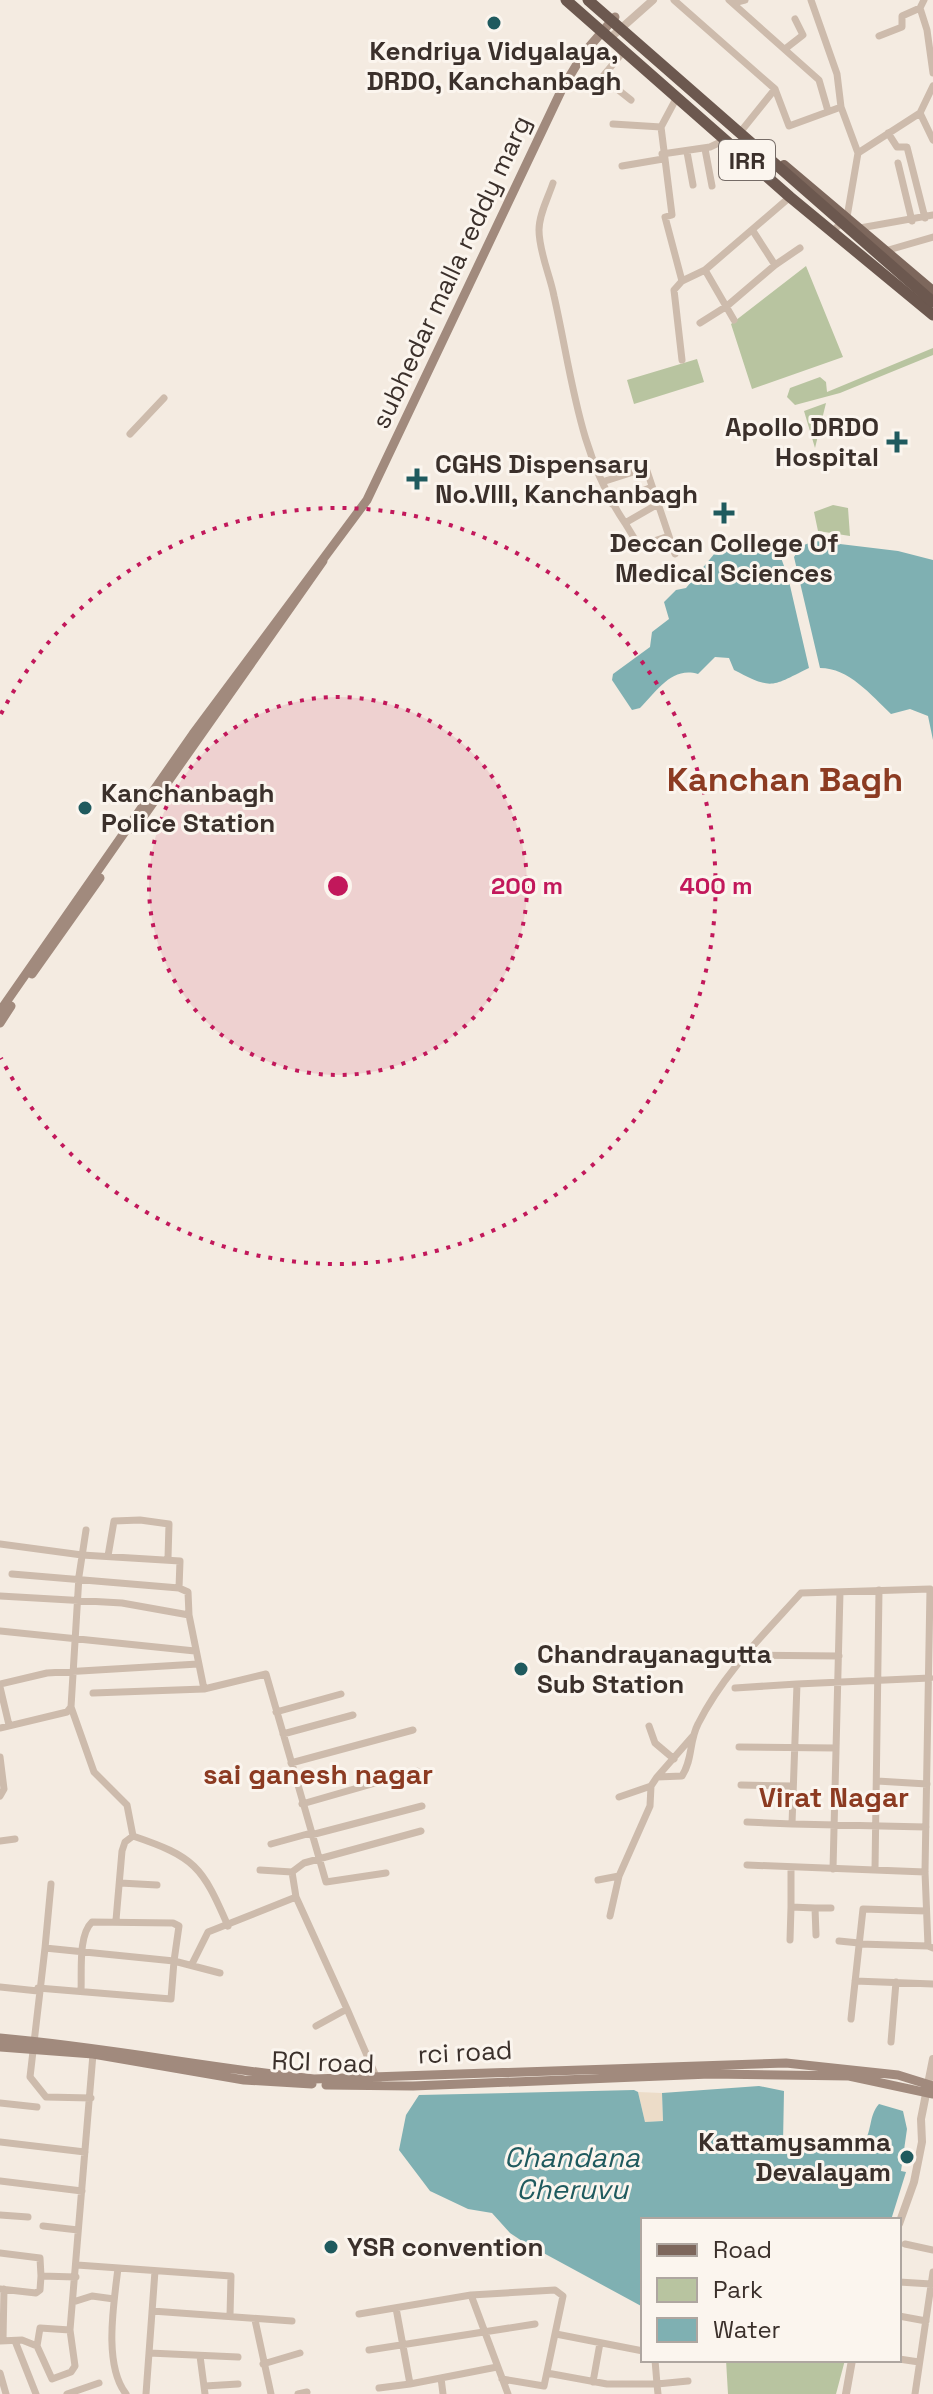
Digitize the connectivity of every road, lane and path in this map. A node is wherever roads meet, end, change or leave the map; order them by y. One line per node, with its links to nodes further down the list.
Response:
1 (566, 0): 14 (highway, IRR)
2 (588, 0): 56 (highway, bridge)
3 (596, 0): 10 (main road, IRR)
4 (653, 0): 12 (street)
5 (674, 0): 21 (street)
6 (745, 0): 8 (street)
7 (811, 0): 13 (street)
8 (731, 2): 17 (street)
9 (922, 4): 16 (street); 19 (street)
10 (615, 17): 12 (main road, IRR); 14 (main road, subhedar malla reddy marg)
11 (795, 19): 15 (street)
12 (624, 26): 14 (street); 29 (main road, IRR)
13 (820, 27): 15 (street); 24 (street)
14 (605, 35): 18 (highway, IRR); 70 (main road, subhedar malla reddy marg)
15 (803, 35): 17 (street)
16 (879, 36)
17 (785, 49): 25 (street)
18 (623, 52): 22 (highway, IRR); 23 (street)
19 (933, 73)
20 (933, 86): 26 (street)
21 (775, 89): 25 (street); 29 (street)
22 (677, 97): 28 (street); 31 (highway, IRR)
23 (631, 100)
24 (841, 107): 25 (street); 35 (street)
25 (828, 111)
26 (920, 113): 30 (street); 32 (street)
27 (613, 124): 28 (street)
28 (661, 127): 36 (street)
29 (742, 130): 44 (main road, IRR)
30 (888, 133): 35 (street); 43 (street)
31 (725, 140): 33 (street); 42 (highway, IRR)
32 (933, 140)
33 (705, 149): 34 (street); 41 (street)
34 (687, 152): 36 (street); 40 (street)
35 (858, 153): 44 (street)
36 (663, 157): 38 (street); 54 (street)
37 (898, 163): 45 (street)
38 (622, 166)
39 (553, 183): 64 (street)
40 (693, 185)
41 (712, 186)
42 (790, 197): 47 (street); 48 (highway, IRR)
43 (929, 216): 45 (street)
44 (847, 217): 46 (main road, IRR); 48 (street)
45 (912, 221): 46 (street)
46 (860, 228): 51 (main road, IRR)
47 (753, 231): 52 (street); 53 (street)
48 (833, 231): 58 (highway, IRR)
49 (933, 237): 51 (street)
50 (800, 248): 52 (street)
51 (885, 251): 55 (main road, IRR)
52 (775, 265): 57 (street)
53 (705, 270): 54 (street); 57 (street)
54 (682, 281): 61 (street)
55 (933, 291)
56 (933, 302)
57 (727, 306): 59 (street); 60 (street)
58 (933, 315)
59 (734, 320)
60 (700, 323)
61 (682, 360)
62 (164, 398): 63 (street)
63 (130, 434)
64 (602, 482): 65 (street); 66 (street)
65 (652, 487): 66 (street); 67 (street)
66 (612, 504): 68 (street)
67 (658, 504): 68 (street); 69 (street)
68 (625, 523): 69 (street)
69 (669, 536): 71 (street)
70 (330, 547): 72 (main road, subhedar malla reddy marg); 73 (main road, subhedar malla reddy marg)
71 (675, 554)
72 (0, 1011)
73 (0, 1023)
74 (86, 1530): 76 (street)
75 (0, 1544): 76 (street)
76 (82, 1555): 77 (street); 80 (street)
77 (108, 1556): 78 (street); 78 (street)
78 (168, 1558): 81 (street)
79 (12, 1574): 80 (street)
80 (79, 1581): 81 (street); 85 (street)
81 (179, 1588): 86 (street)
82 (879, 1590): 83 (street); 94 (street); 95 (street)
83 (840, 1592): 90 (street); 91 (street)
84 (0, 1596): 85 (street)
85 (80, 1601): 86 (street); 88 (street)
86 (189, 1615): 89 (street)
87 (0, 1631): 88 (street)
88 (76, 1639): 89 (street); 93 (street)
89 (195, 1651): 92 (street)
90 (745, 1655): 91 (street); 110 (street)
91 (839, 1656): 96 (street)
92 (198, 1664): 93 (street); 100 (street)
93 (73, 1673): 98 (street); 103 (street)
94 (879, 1678): 95 (street); 96 (street); 119 (street)
95 (930, 1678): 120 (street)
96 (836, 1682): 97 (street); 112 (street)
97 (797, 1684): 99 (street); 113 (street)
98 (0, 1686): 106 (street)
99 (735, 1688)
100 (204, 1689): 101 (street); 104 (street)
101 (93, 1693)
102 (341, 1694): 104 (street)
103 (71, 1707): 106 (street); 135 (street)
104 (276, 1712): 109 (street)
105 (353, 1715): 109 (street)
106 (4, 1726)
107 (649, 1726): 115 (street)
108 (413, 1730): 116 (street)
109 (283, 1734): 116 (street)
110 (692, 1737): 115 (street); 118 (street)
111 (739, 1747): 113 (street)
112 (836, 1748): 113 (street); 131 (street)
113 (793, 1749): 123 (street)
114 (0, 1757): 124 (street)
115 (674, 1759): 118 (street)
116 (291, 1763): 126 (street)
117 (417, 1771): 126 (street)
118 (657, 1777): 122 (street)
119 (877, 1781): 120 (street); 130 (street)
120 (927, 1784): 132 (street)
121 (741, 1785): 123 (street)
122 (651, 1786): 125 (street); 148 (street)
123 (792, 1786): 129 (street)
124 (0, 1796)
125 (619, 1797)
126 (302, 1804): 134 (street)
127 (422, 1806): 134 (street)
128 (747, 1822): 129 (street)
129 (792, 1824): 131 (street)
130 (876, 1824): 131 (street); 132 (street); 144 (street)
131 (833, 1825): 142 (street)
132 (926, 1827): 146 (street)
133 (421, 1831): 139 (street)
134 (311, 1834): 138 (street); 139 (street)
135 (133, 1836): 150 (street); 160 (street)
136 (15, 1839): 137 (street)
137 (0, 1841)
138 (271, 1844)
139 (319, 1860): 145 (street); 147 (street)
140 (747, 1865): 141 (street)
141 (791, 1868): 142 (street); 154 (street)
142 (833, 1869): 144 (street)
143 (260, 1870): 145 (street)
144 (875, 1870): 146 (street)
145 (292, 1872): 153 (street)
146 (925, 1872): 157 (street)
147 (386, 1873)
148 (619, 1876): 149 (street); 158 (street)
149 (598, 1880)
150 (120, 1883): 152 (street); 159 (street)
151 (51, 1884): 166 (street)
152 (157, 1885)
153 (296, 1897): 160 (street); 177 (street)
154 (791, 1907): 155 (street); 162 (street)
155 (815, 1908): 156 (street); 161 (street)
156 (831, 1908)
157 (926, 1911): 164 (street); 165 (street)
158 (610, 1916)
159 (116, 1920): 167 (street); 168 (street)
160 (228, 1926): 169 (street)
161 (816, 1935)
162 (790, 1940)
163 (839, 1941): 164 (street)
164 (859, 1944): 165 (street); 171 (street)
165 (931, 1947)
166 (45, 1948): 167 (street); 175 (street)
167 (83, 1953): 168 (street); 176 (street)
168 (174, 1961): 169 (street); 176 (street)
169 (192, 1964): 170 (street)
170 (220, 1973)
171 (855, 1981): 172 (street); 178 (street)
172 (896, 1982): 173 (street); 181 (street)
173 (933, 1984)
174 (0, 1987): 175 (street)
175 (38, 1990): 176 (street); 182 (street)
176 (81, 1991)
177 (347, 2009): 179 (street); 186 (street)
178 (851, 2019)
179 (316, 2026)
180 (0, 2038): 182 (main road, rci road)
181 (891, 2042)
182 (35, 2045): 183 (main road, RCI road); 184 (main road, RCI road); 186 (main road, rci road); 188 (street)
183 (0, 2047)
184 (93, 2054): 186 (main road, RCI road); 188 (street)
185 (933, 2059): 187 (street)
186 (379, 2082): 187 (main road, RCI road)
187 (930, 2089): 197 (street)
188 (91, 2098): 192 (street)
189 (0, 2103): 190 (street)
190 (37, 2107)
191 (0, 2142): 192 (street)
192 (85, 2152): 194 (street)
193 (0, 2181): 194 (street)
194 (82, 2191): 199 (street)
195 (0, 2215): 196 (street)
196 (28, 2217)
197 (901, 2218)
198 (43, 2226): 199 (street)
199 (78, 2230): 203 (street)
200 (905, 2244): 201 (street)
201 (933, 2250)
202 (0, 2253): 207 (street)
203 (77, 2265): 204 (street); 208 (street)
204 (118, 2268): 205 (street); 213 (street)
205 (155, 2271): 216 (street); 218 (street)
206 (933, 2272): 210 (street)
207 (41, 2276): 208 (street); 211 (street)
208 (76, 2277): 214 (street)
209 (901, 2282): 210 (street)
210 (931, 2284): 222 (street)
211 (2, 2289): 227 (street)
212 (471, 2295): 215 (street); 225 (street); 226 (street)
213 (114, 2299): 214 (street); 261 (street)
214 (73, 2302): 224 (street)
215 (396, 2308): 217 (street); 230 (street)
216 (152, 2311): 218 (street); 235 (street)
217 (359, 2314)
218 (230, 2316): 220 (street)
219 (901, 2316): 222 (street)
220 (255, 2320): 221 (street); 244 (street)
221 (292, 2321)
222 (926, 2321): 234 (street)
223 (535, 2324): 225 (street)
224 (70, 2330): 231 (street); 231 (street)
225 (485, 2333): 230 (street); 245 (street)
226 (556, 2334): 229 (street); 247 (street)
227 (1, 2341): 228 (street)
228 (15, 2341): 231 (street); 259 (street)
229 (600, 2343): 233 (street); 251 (street)
230 (403, 2345): 232 (street); 254 (street)
231 (37, 2346)
232 (369, 2350)
233 (641, 2351)
234 (921, 2352): 237 (street); 243 (street)
235 (149, 2353): 238 (street); 262 (street)
236 (300, 2353): 244 (street)
237 (933, 2354)
238 (200, 2356): 239 (street); 257 (street)
239 (238, 2357)
240 (901, 2359): 243 (street)
241 (655, 2362): 255 (street)
242 (852, 2362): 267 (street)
243 (919, 2362): 268 (street)
244 (263, 2364): 263 (street)
245 (497, 2367): 248 (street); 249 (street)
246 (0, 2373): 258 (street)
247 (547, 2373): 249 (street); 251 (street)
248 (441, 2378): 254 (street); 264 (street)
249 (502, 2379): 265 (street)
250 (688, 2381): 255 (street)
251 (593, 2382): 255 (street)
252 (99, 2383): 260 (street)
253 (238, 2384): 257 (street)
254 (410, 2384): 256 (street)
255 (657, 2384): 266 (street)
256 (379, 2388)
257 (205, 2390)
258 (7, 2393)
259 (36, 2394)
260 (67, 2394)
261 (126, 2394)
262 (146, 2394)
263 (271, 2394)
264 (443, 2394)
265 (508, 2394)
266 (658, 2394)
267 (846, 2394)
268 (915, 2394)

